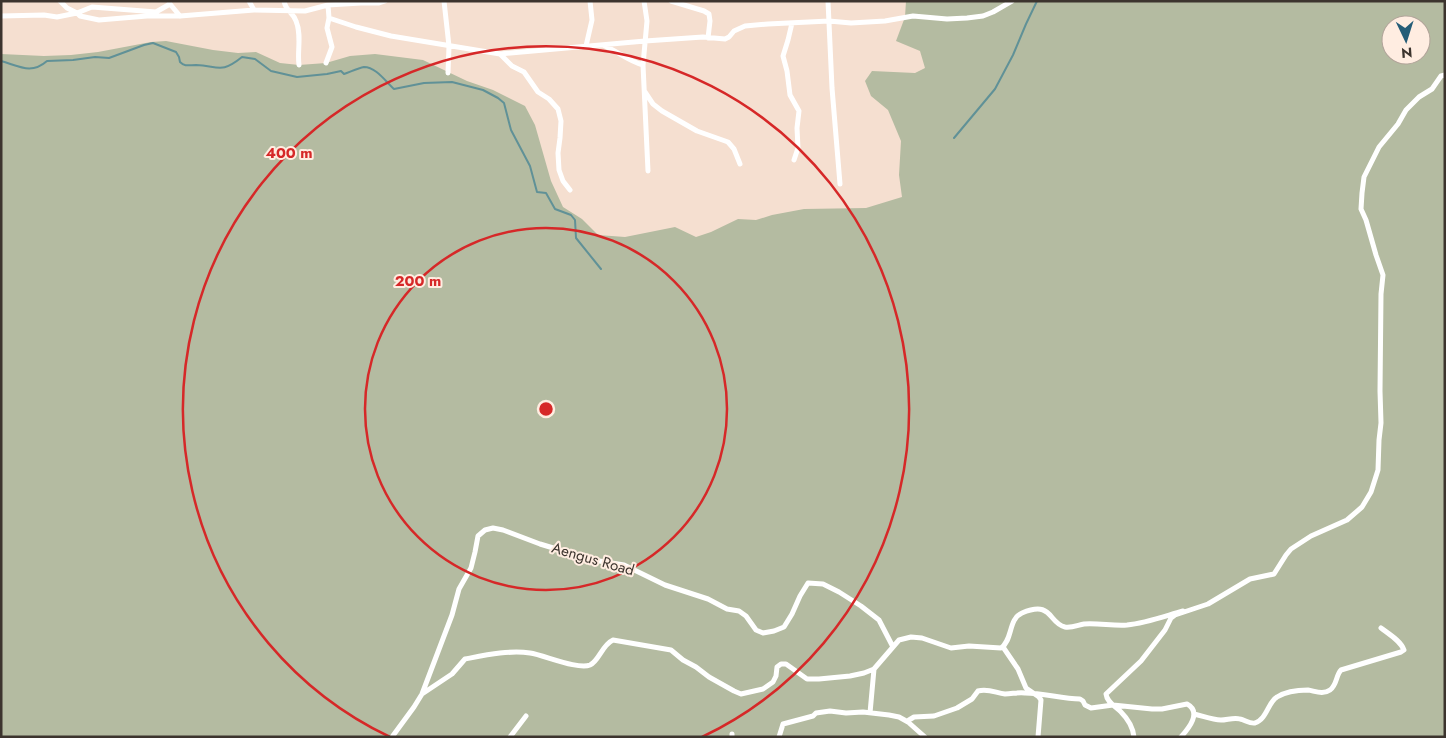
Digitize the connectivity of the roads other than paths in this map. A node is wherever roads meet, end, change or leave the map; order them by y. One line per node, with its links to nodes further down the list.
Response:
1 (60, 1): 15 (street)
2 (249, 1): 13 (street)
3 (284, 1): 14 (street)
4 (385, 1): 12 (street)
5 (444, 1): 24 (street)
6 (590, 1): 25 (street)
7 (644, 1): 22 (street)
8 (671, 1): 21 (street)
9 (828, 1): 19 (street)
10 (1012, 1): 19 (street)
11 (169, 2): 15 (street); 17 (street)
12 (328, 5): 14 (street); 18 (street)
13 (254, 10): 14 (street); 17 (street)
14 (287, 11): 28 (street)
15 (77, 13): 16 (street); 17 (street)
16 (1, 16)
17 (180, 16)
18 (329, 18): 24 (street); 27 (street)
19 (829, 21): 20 (street); 36 (street)
20 (792, 23): 21 (street); 33 (street)
21 (708, 38): 22 (street)
22 (645, 41): 23 (street); 29 (street)
23 (603, 44): 25 (street); 29 (street)
24 (448, 46): 26 (street); 30 (street)
25 (586, 46): 26 (street)
26 (500, 54): 37 (street)
27 (326, 63)
28 (299, 65)
29 (643, 65): 32 (street)
30 (448, 72)
31 (1445, 74): 38 (street)
32 (644, 91): 34 (street); 35 (street)
33 (794, 160)
34 (740, 164)
35 (648, 171)
36 (840, 184)
37 (570, 190)
38 (1183, 611): 41 (street); 45 (street)
39 (1381, 628): 47 (street)
40 (893, 646): 41 (street); 42 (street); 43 (street, Aengus Road)
41 (1004, 647): 44 (street)
42 (874, 669): 43 (street); 46 (street)
43 (422, 694): 50 (street, Aengus Road)
44 (1034, 694): 45 (street); 49 (street); 54 (street)
45 (1113, 705): 47 (street); 55 (street)
46 (870, 713): 49 (street); 52 (street)
47 (1194, 714): 56 (street)
48 (526, 716): 51 (street)
49 (908, 722): 53 (street)
50 (392, 737)
51 (510, 737)
52 (779, 737)
53 (924, 737)
54 (1038, 737)
55 (1134, 737)
56 (1181, 737)

